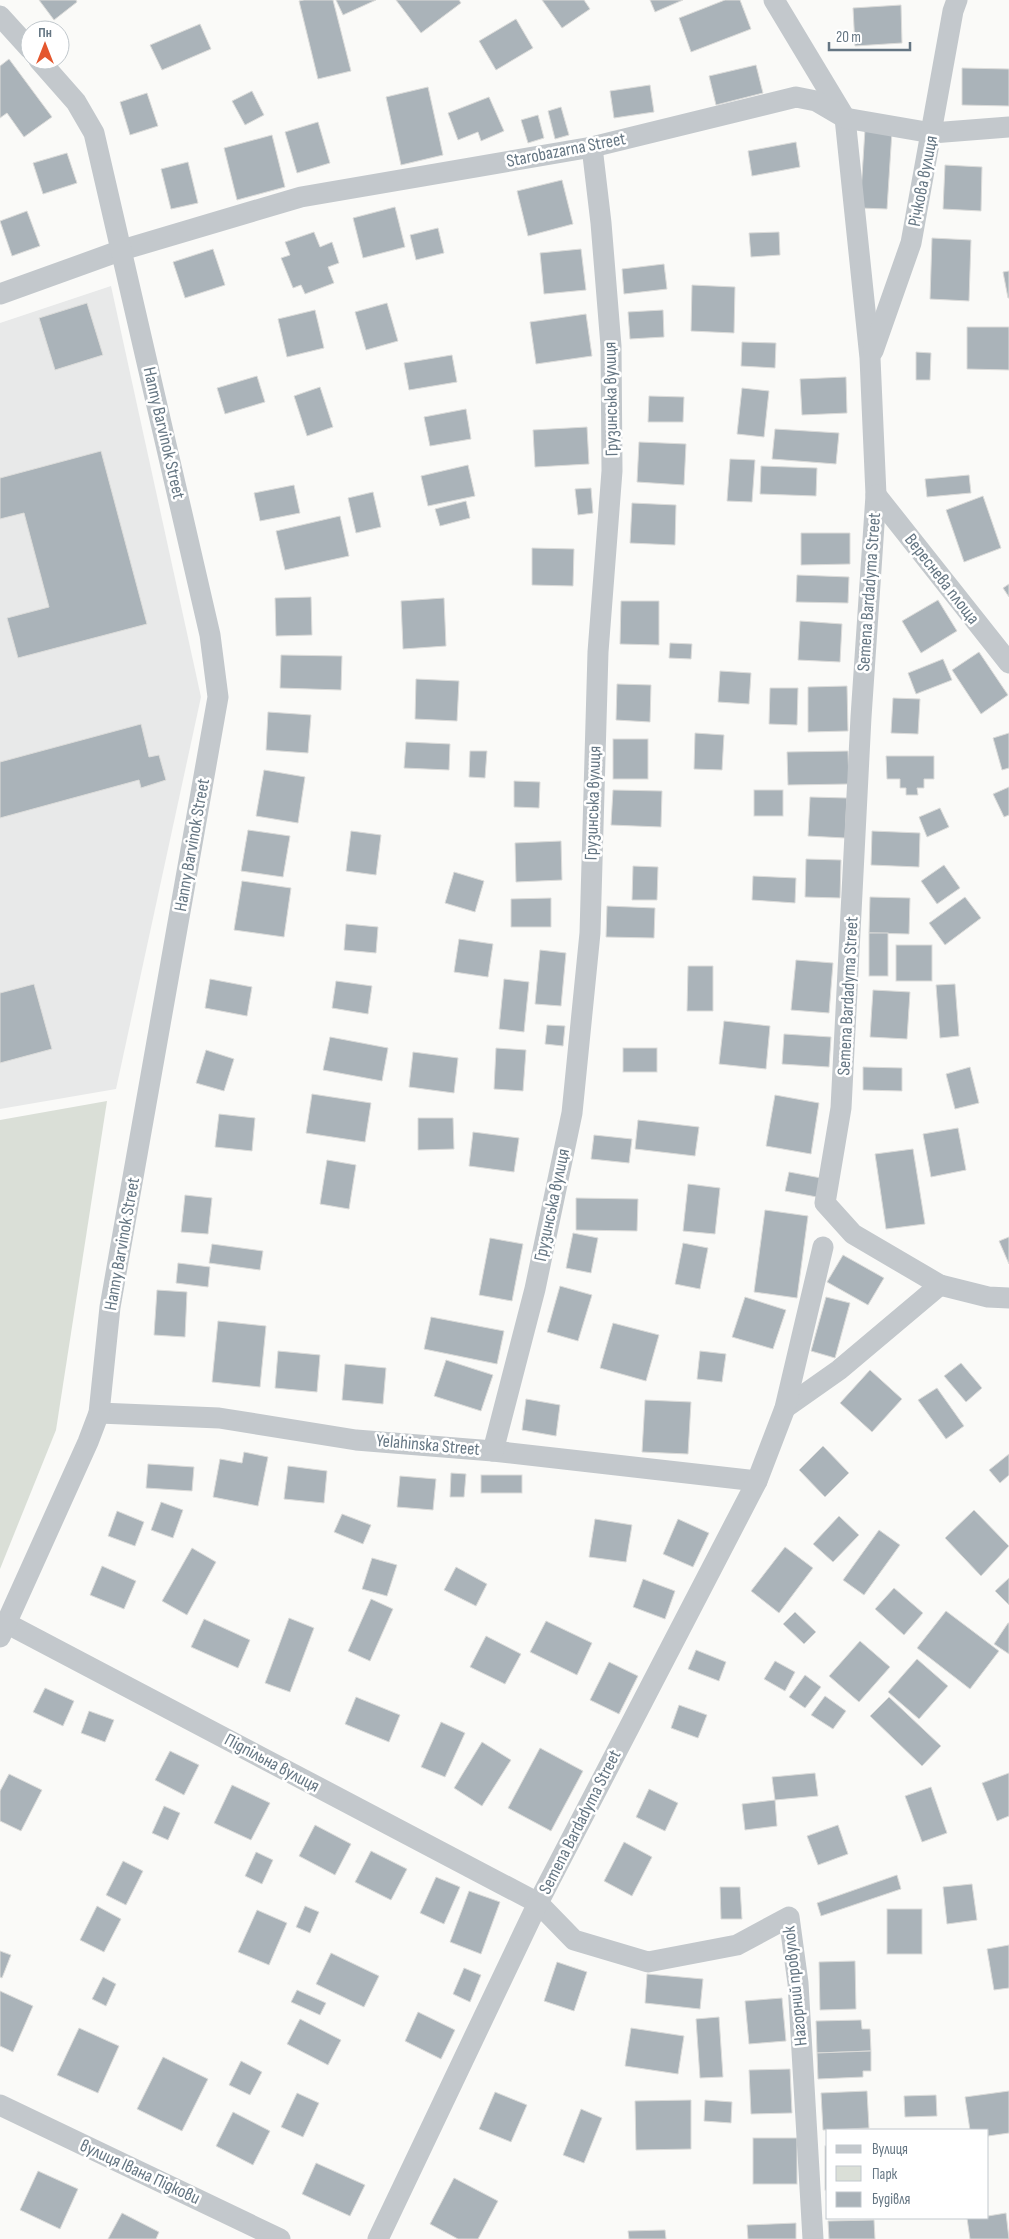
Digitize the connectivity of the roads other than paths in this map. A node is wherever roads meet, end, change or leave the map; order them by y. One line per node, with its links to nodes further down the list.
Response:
1 (774, 0): 6 (street, Semena Bardadyma Street)
2 (957, 0): 8 (street, Річкова вулиця)
3 (0, 16): 4 (street)
4 (20, 38)
5 (48, 70): 10 (street, Hanny Barvinok Street)
6 (845, 118): 8 (street, Starobazarna Street); 9 (street, Starobazarna Street); 12 (street, Semena Bardadyma Street)
7 (1009, 127): 8 (street, Starobazarna Street)
8 (932, 133): 12 (street, Річкова вулиця)
9 (592, 147): 10 (street, Starobazarna Street); 20 (street, Грузинська вулиця)
10 (122, 250): 11 (street, Starobazarna Street); 19 (street, Hanny Barvinok Street)
11 (0, 294)
12 (870, 358): 13 (street, Semena Bardadyma Street)
13 (876, 495): 14 (street, Вереснева площа); 16 (street, Semena Bardadyma Street)
14 (1009, 663)
15 (823, 1247): 18 (street, Semena Bardadyma Street)
16 (940, 1285): 17 (street); 18 (street)
17 (1009, 1298)
18 (785, 1408): 21 (street, Semena Bardadyma Street)
19 (99, 1413): 20 (street, Yelahinska Street); 22 (street, Hanny Barvinok Street)
20 (492, 1450): 21 (street, Yelahinska Street)
21 (757, 1481): 23 (street, Semena Bardadyma Street)
22 (3, 1630): 23 (street, Підпільна вулиця)
23 (538, 1903): 26 (street, Semena Bardadyma Street); 27 (street, Нагорний провулок)
24 (0, 2106): 25 (street, вулиця Івана Підкови)
25 (280, 2239)
26 (378, 2239)
27 (813, 2239)

